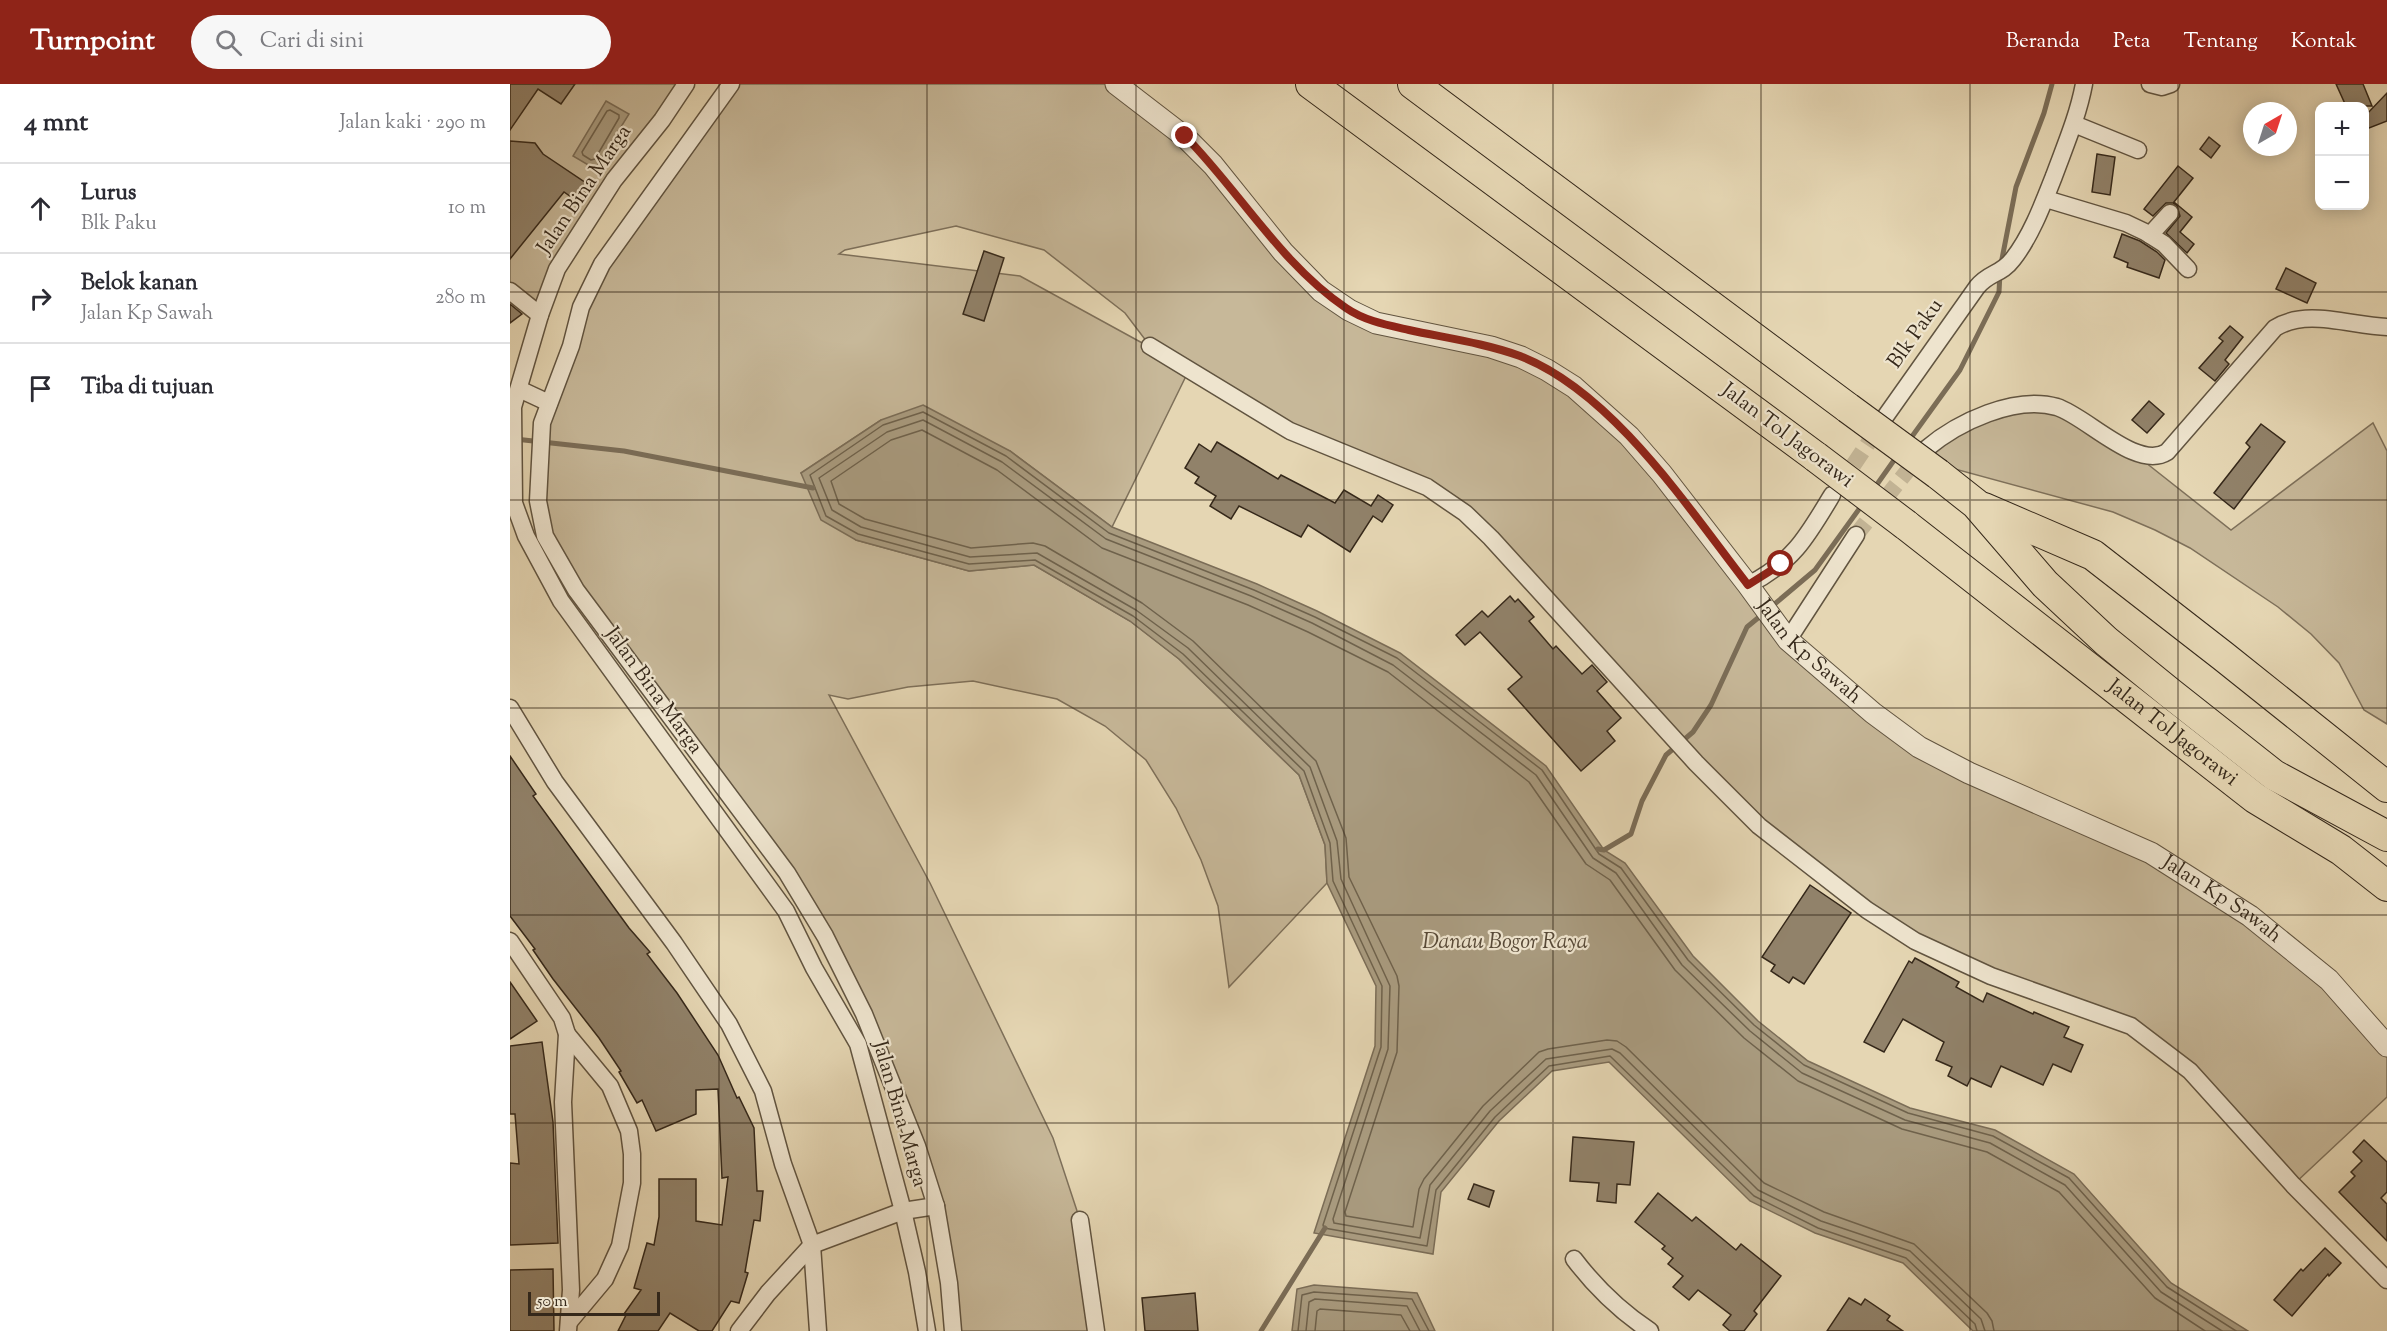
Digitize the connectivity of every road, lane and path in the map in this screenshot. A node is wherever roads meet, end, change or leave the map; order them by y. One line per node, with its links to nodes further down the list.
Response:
1 (686, 84): 16 (street, Jalan Bina Marga)
2 (730, 84): 20 (street, Jalan Bina Marga)
3 (1116, 84): 28 (street, Jalan Kp Sawah)
4 (1311, 84): 32 (highway, Jalan Tol Jagorawi, bridge)
5 (1413, 84): 22 (highway, bridge)
6 (2084, 84): 9 (street)
7 (2150, 84): 8 (street)
8 (2171, 84)
9 (2074, 124): 10 (street); 11 (street)
10 (2138, 150)
11 (2046, 199): 13 (street); 21 (street, Blk Paku)
12 (2170, 213): 13 (street)
13 (2151, 235): 14 (street)
14 (2188, 268)
15 (510, 291): 16 (street)
16 (540, 315): 19 (street, Jalan Bina Marga)
17 (2387, 327): 22 (street)
18 (1150, 346): 44 (street)
19 (519, 389): 20 (street); 27 (street, Jalan Bina Marga)
20 (549, 403): 26 (street, Jalan Bina Marga)
21 (1885, 417)
22 (1932, 461): 24 (highway)
23 (1832, 495): 28 (street)
24 (1976, 504): 31 (highway); 33 (highway)
25 (1856, 535): 29 (street)
26 (545, 536): 27 (street); 39 (street, Jalan Bina Marga)
27 (518, 538): 40 (street, Jalan Bina Marga)
28 (1751, 590): 29 (street, Jalan Kp Sawah)
29 (1785, 637): 38 (street, Jalan Kp Sawah)
30 (510, 708): 42 (street)
31 (2387, 787)
32 (2255, 798): 34 (highway); 35 (highway)
33 (2387, 836)
34 (2387, 886)
35 (2387, 907)
36 (510, 941): 37 (street)
37 (567, 1034): 45 (street); 45 (street)
38 (2387, 1046)
39 (936, 1206): 40 (street); 49 (street, Jalan Bina Marga)
40 (903, 1211): 42 (street); 48 (street, Jalan Bina Marga)
41 (1080, 1220): 50 (street)
42 (812, 1245): 46 (street); 47 (street)
43 (1574, 1259): 51 (street)
44 (2387, 1280)
45 (569, 1327)
46 (739, 1331)
47 (818, 1331)
48 (927, 1331)
49 (953, 1331)
50 (1096, 1331)
51 (1650, 1331)

